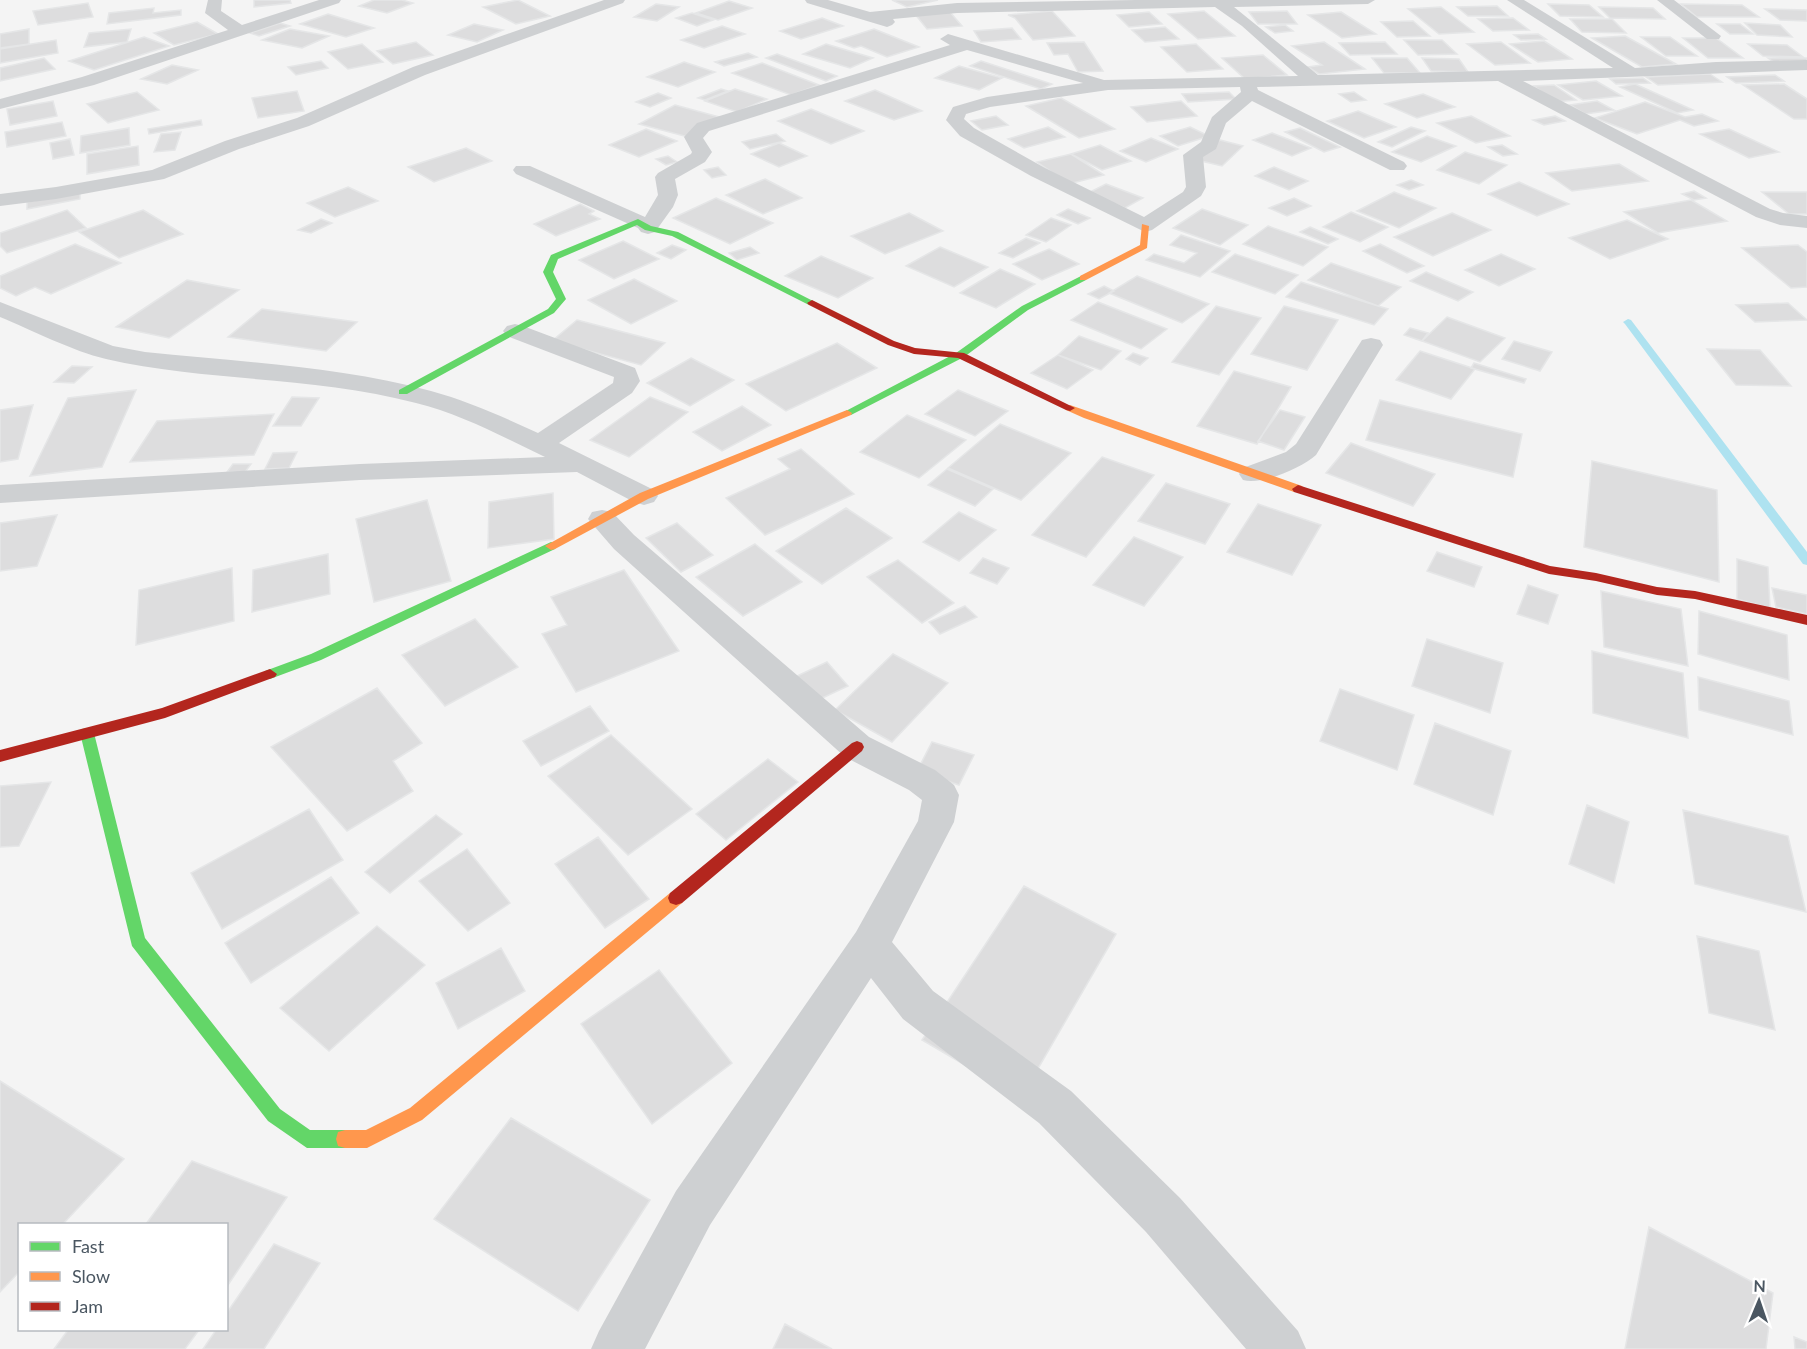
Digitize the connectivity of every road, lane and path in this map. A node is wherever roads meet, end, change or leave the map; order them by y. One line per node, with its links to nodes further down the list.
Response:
1 (215, 0): 11 (street)
2 (334, 0): 11 (street)
3 (618, 0): 24 (street)
4 (812, 0): 9 (street)
5 (1368, 0): 8 (street)
6 (1514, 0): 16 (street)
7 (1664, 0): 13 (street)
8 (1215, 1): 9 (street); 18 (street)
9 (867, 17): 10 (street)
10 (912, 29)
11 (240, 30): 21 (street)
12 (934, 35): 14 (street)
13 (1713, 36)
14 (968, 44): 19 (street); 26 (street)
15 (1807, 65): 16 (street)
16 (1632, 73): 17 (street)
17 (1501, 76): 18 (street); 25 (street)
18 (1315, 81): 20 (street)
19 (1108, 85): 20 (street); 27 (street)
20 (1249, 87): 22 (street); 27 (street)
21 (0, 104)
22 (1397, 166)
23 (523, 170): 26 (street)
24 (1, 202)
25 (1807, 222)
26 (643, 225): 29 (street); 31 (street)
27 (1144, 226): 31 (street)
28 (0, 309): 32 (street)
29 (515, 331): 32 (street); 33 (street)
30 (1371, 345): 35 (street)
31 (960, 355): 35 (street); 37 (street)
32 (403, 392): 33 (street)
33 (539, 444): 34 (street)
34 (583, 464): 36 (street); 37 (street)
35 (1253, 474): 39 (street)
36 (0, 494)
37 (644, 496): 38 (street)
38 (602, 519): 40 (street); 41 (street)
39 (1807, 620)
40 (87, 733): 41 (street); 42 (street)
41 (857, 747): 43 (street)
42 (0, 756)
43 (870, 945): 44 (street); 45 (street)
44 (616, 1349)
45 (1280, 1349)

